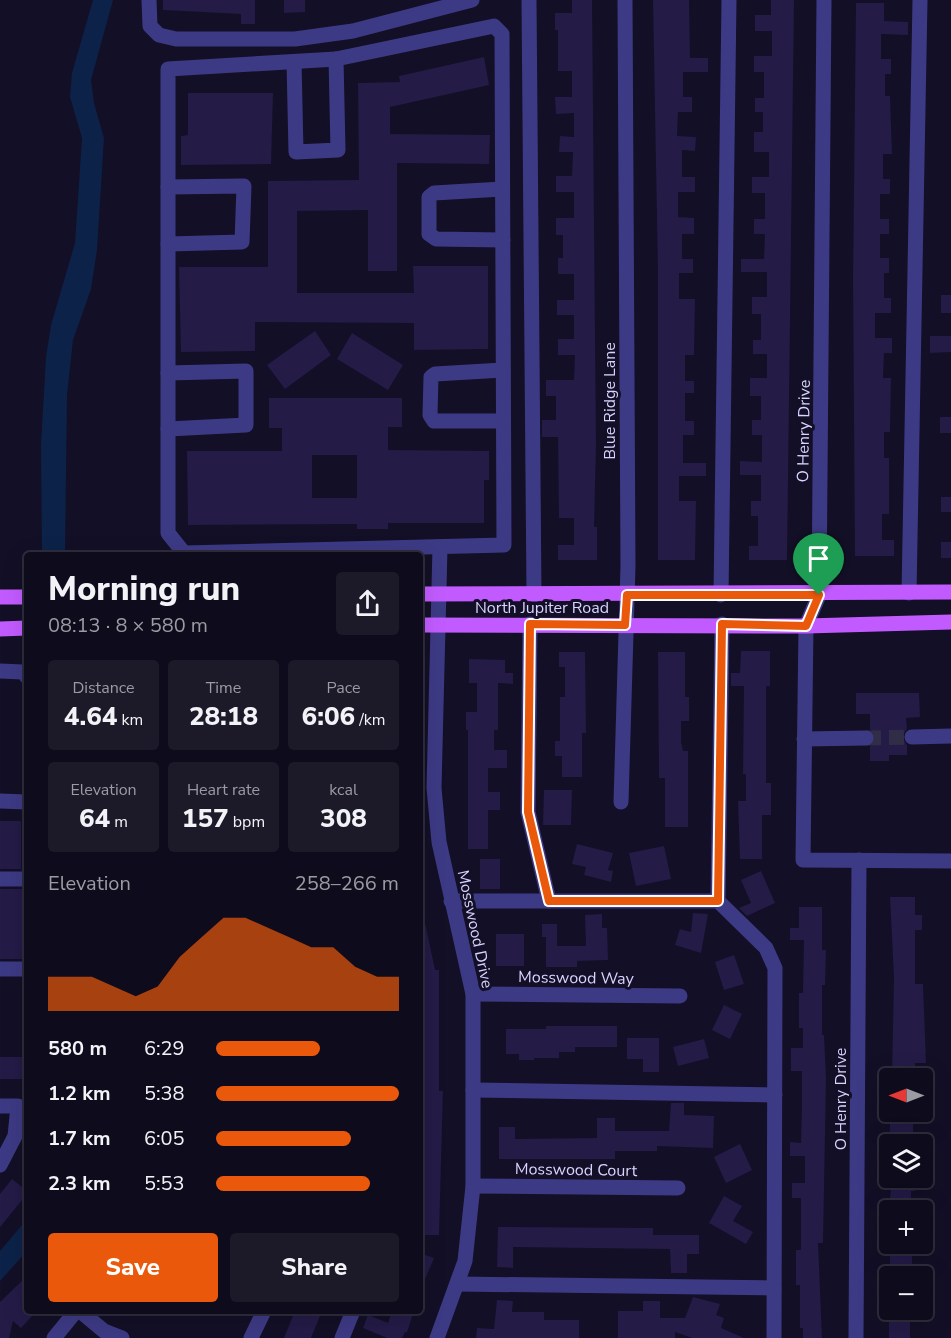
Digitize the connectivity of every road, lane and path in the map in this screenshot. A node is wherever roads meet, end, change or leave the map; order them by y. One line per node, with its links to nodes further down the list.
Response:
1 (148, 0): 2 (street)
2 (472, 0)
3 (529, 0): 25 (street)
4 (625, 0): 26 (street, Blue Ridge Lane)
5 (729, 0): 27 (street)
6 (824, 0): 28 (street, O Henry Drive)
7 (920, 0): 22 (street)
8 (336, 59): 9 (street); 9 (street); 11 (street)
9 (294, 62): 10 (street)
10 (168, 187): 13 (street); 13 (street)
11 (502, 189): 12 (street); 12 (street)
12 (503, 240): 14 (street)
13 (168, 244): 15 (street)
14 (503, 370): 16 (street); 16 (street)
15 (168, 373): 17 (street); 17 (street)
16 (503, 421): 18 (street)
17 (168, 429): 19 (street)
18 (440, 547): 20 (street); 24 (street, Mosswood Drive)
19 (183, 552)
20 (307, 552)
21 (951, 592): 22 (main road, North Jupiter Road)
22 (909, 593): 28 (main road, North Jupiter Road)
23 (423, 594): 24 (main road, North Jupiter Road)
24 (439, 594): 25 (main road, North Jupiter Road); 35 (street, Mosswood Drive)
25 (534, 595): 26 (main road, North Jupiter Road)
26 (627, 595): 27 (main road, North Jupiter Road); 36 (street, Blue Ridge Lane)
27 (721, 595): 28 (main road, North Jupiter Road)
28 (819, 595): 37 (street, O Henry Drive)
29 (0, 597): 30 (main road)
30 (24, 597)
31 (951, 622): 37 (main road, North Jupiter Road)
32 (530, 624): 35 (main road, North Jupiter Road); 36 (main road, North Jupiter Road); 54 (street)
33 (722, 624): 36 (main road, North Jupiter Road); 37 (main road, North Jupiter Road); 55 (street)
34 (423, 625): 35 (main road, North Jupiter Road)
35 (439, 625): 53 (street, Mosswood Drive)
36 (625, 625): 48 (street, Blue Ridge Lane)
37 (806, 626): 45 (street, O Henry Drive)
38 (24, 628): 39 (main road)
39 (0, 629)
40 (0, 671): 41 (street)
41 (24, 673)
42 (951, 736): 43 (street)
43 (912, 737)
44 (866, 738): 45 (street)
45 (804, 739): 49 (street, O Henry Drive)
46 (0, 801): 47 (street)
47 (24, 802)
48 (621, 802)
49 (859, 860): 50 (street); 78 (street, O Henry Drive)
50 (951, 861)
51 (0, 879): 52 (street)
52 (24, 879)
53 (451, 901): 54 (street); 58 (street, Mosswood Drive)
54 (549, 901): 55 (street)
55 (718, 901): 61 (street)
56 (0, 969): 57 (street)
57 (24, 969)
58 (473, 994): 59 (street, Mosswood Way); 60 (street, Mosswood Drive)
59 (680, 996)
60 (473, 1090): 61 (street); 64 (street, Mosswood Drive)
61 (775, 1095): 67 (street)
62 (0, 1106): 63 (street)
63 (0, 1165)
64 (473, 1186): 65 (street, Mosswood Court); 66 (street, Mosswood Drive)
65 (678, 1188)
66 (459, 1284): 67 (street); 76 (street, Mosswood Drive)
67 (774, 1288): 77 (street)
68 (75, 1314): 72 (street)
69 (82, 1314): 73 (street)
70 (263, 1314): 74 (street)
71 (352, 1314): 75 (street)
72 (54, 1338)
73 (122, 1338)
74 (251, 1338)
75 (342, 1338)
76 (437, 1338)
77 (774, 1338)
78 (856, 1338)

